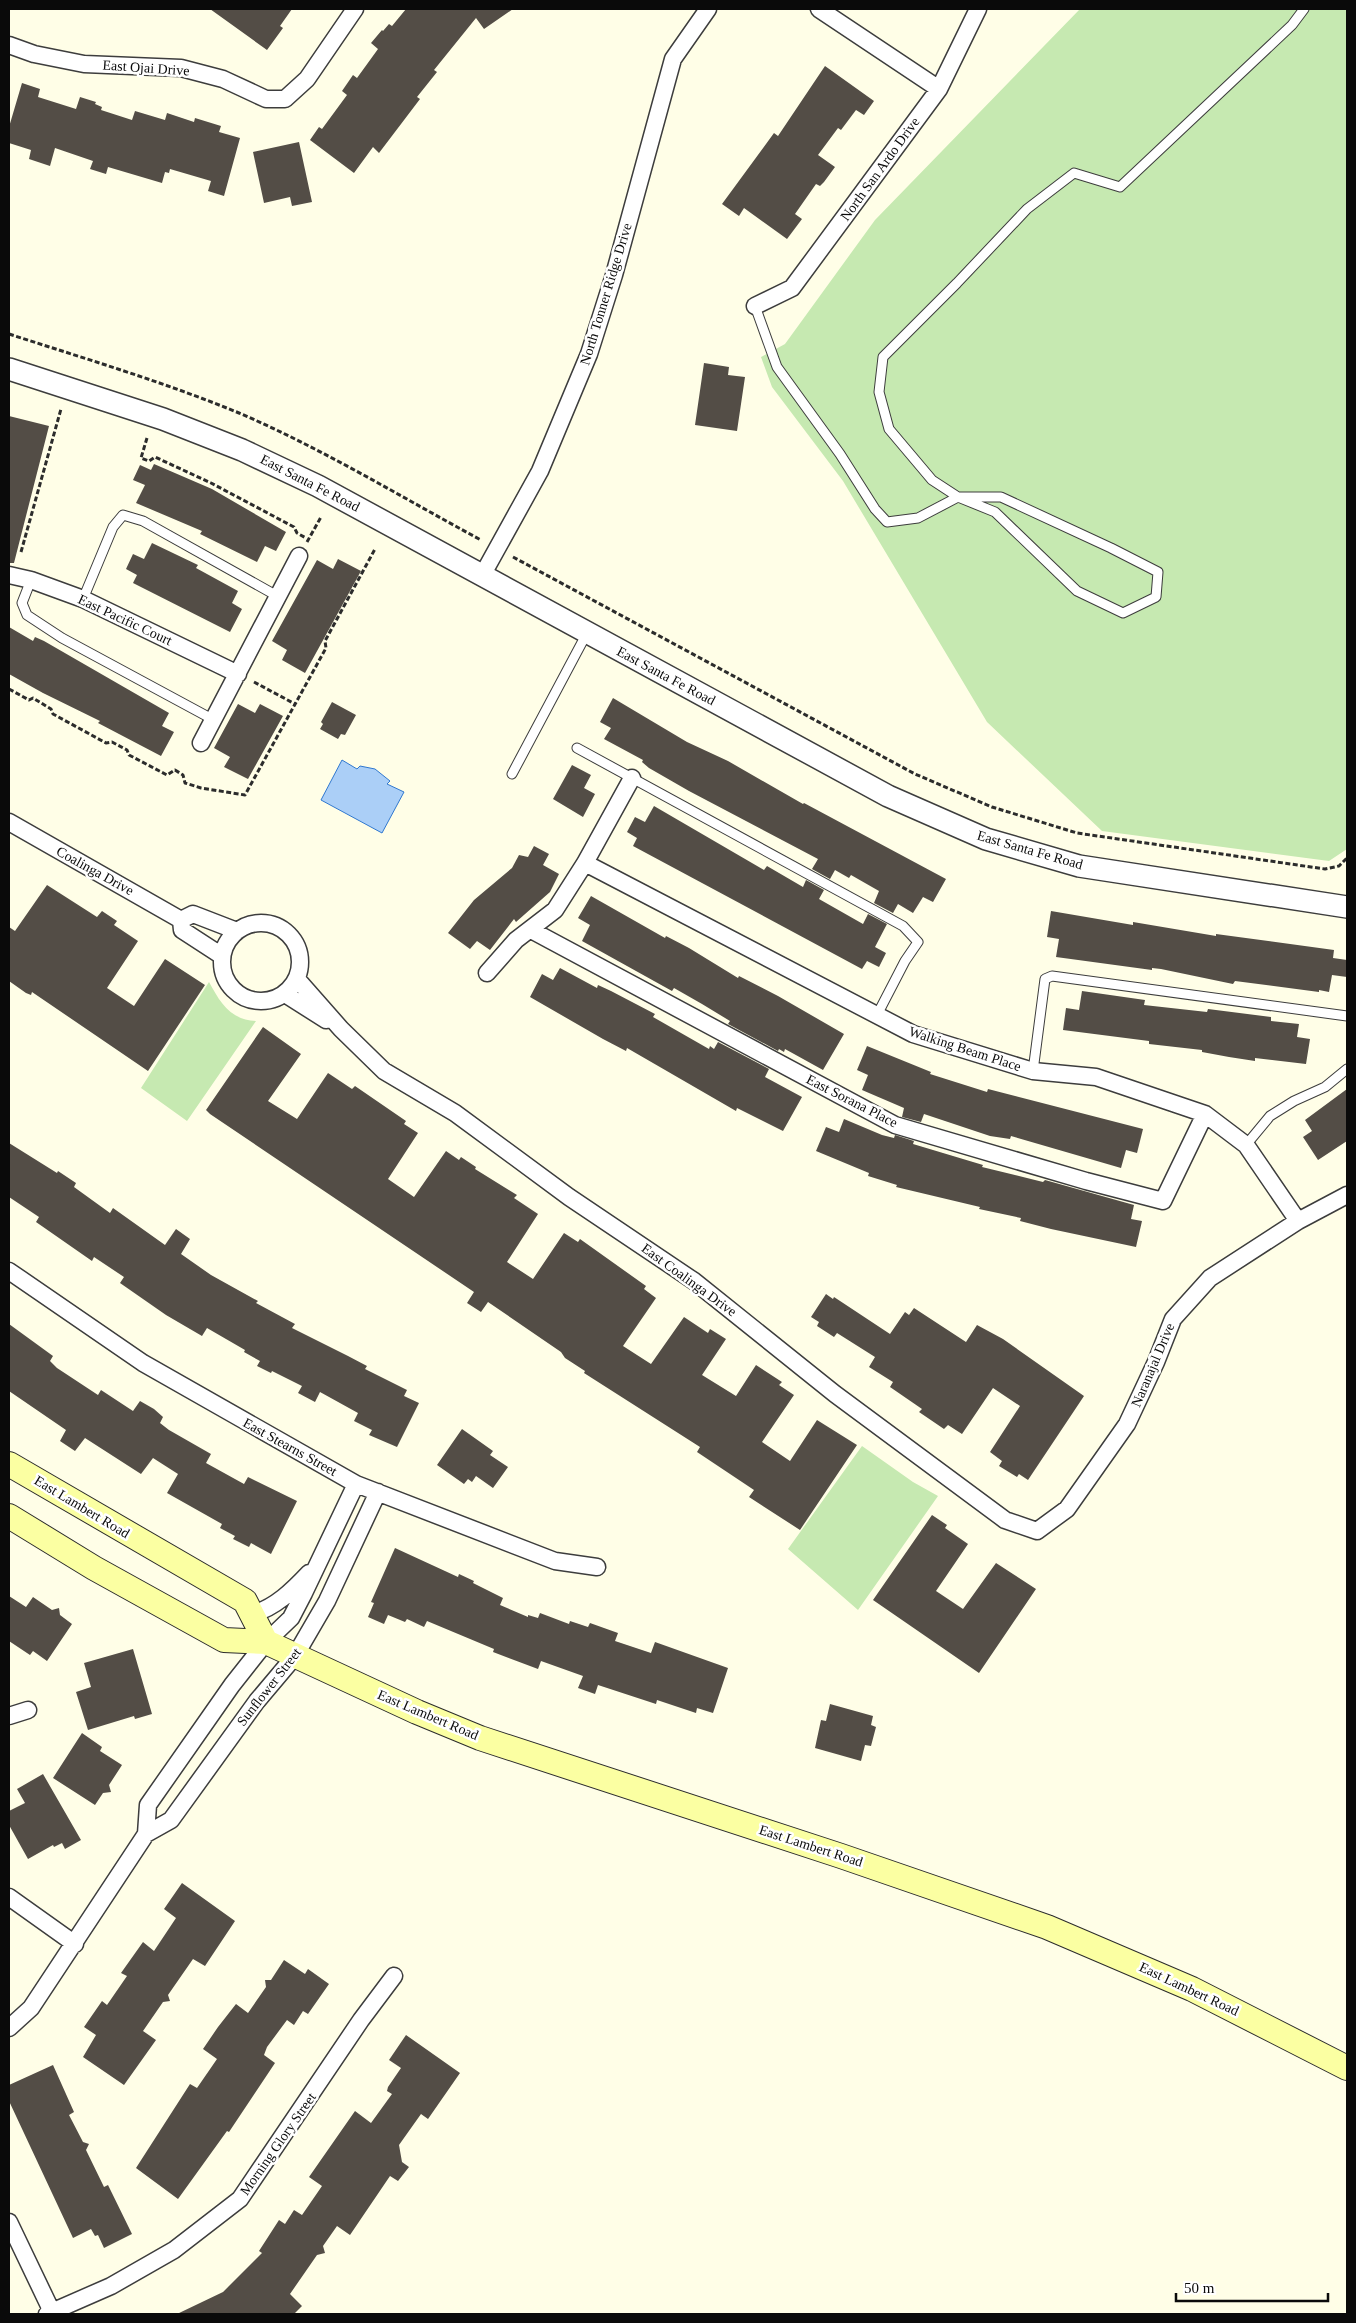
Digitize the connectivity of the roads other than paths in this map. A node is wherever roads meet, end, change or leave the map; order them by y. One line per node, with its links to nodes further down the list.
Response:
1 (355, 9): 6 (street, East Ojai Drive)
2 (708, 9): 12 (street, North Tonner Ridge Drive)
3 (819, 9): 7 (street)
4 (978, 9): 7 (street, North San Ardo Drive)
5 (1304, 9): 10 (lane)
6 (9, 45)
7 (939, 89): 8 (street, North San Ardo Drive)
8 (755, 306): 10 (lane)
9 (9, 369): 12 (street, East Santa Fe Road)
10 (958, 497): 10 (lane)
11 (299, 556): 15 (street)
12 (483, 574): 17 (street, East Santa Fe Road)
13 (9, 575): 14 (street, East Pacific Court)
14 (31, 580): 16 (street, East Pacific Court); 19 (lane)
15 (278, 597): 16 (lane); 18 (street)
16 (83, 599): 18 (street, East Pacific Court)
17 (587, 633): 22 (lane); 26 (street, East Santa Fe Road)
18 (238, 674): 19 (street)
19 (214, 720): 20 (street)
20 (201, 744)
21 (577, 748): 23 (lane)
22 (512, 774)
23 (632, 778): 25 (street); 34 (lane)
24 (9, 822): 27 (street, Coalinga Drive)
25 (585, 863): 28 (street); 34 (street, Walking Beam Place)
26 (1347, 907)
27 (182, 920): 29 (street); 30 (street, Coalinga Drive)
28 (530, 930): 31 (street); 39 (street, East Sorana Place)
29 (237, 931): 30 (street); 32 (street)
30 (222, 956): 33 (street)
31 (487, 973)
32 (298, 979): 33 (street); 36 (street)
33 (285, 994): 36 (street)
34 (877, 1015): 38 (street, Walking Beam Place)
35 (1347, 1016): 38 (lane)
36 (341, 1029): 48 (street, East Coalinga Drive)
37 (1347, 1069): 40 (lane)
38 (1033, 1071): 39 (street, Walking Beam Place)
39 (1205, 1114): 40 (street, Walking Beam Place)
40 (1246, 1145): 42 (street, Walking Beam Place)
41 (1347, 1195): 42 (street, Naranajal Drive)
42 (1298, 1221): 48 (street, Naranajal Drive)
43 (9, 1271): 45 (street, East Stearns Street)
44 (9, 1464): 51 (main road, East Lambert Road)
45 (356, 1484): 46 (street, East Stearns Street); 49 (street, Sunflower Street)
46 (378, 1492): 50 (street, East Stearns Street); 53 (street, Sunflower Street)
47 (9, 1516): 52 (main road, East Lambert Road)
48 (1037, 1531)
49 (319, 1562): 51 (street); 52 (street, Sunflower Street)
50 (597, 1567)
51 (252, 1614): 52 (main road, East Lambert Road)
52 (266, 1642): 53 (main road, East Lambert Road); 56 (street, Sunflower Street)
53 (295, 1656): 56 (street, Sunflower Street); 61 (main road, East Lambert Road)
54 (28, 1710): 55 (street)
55 (9, 1716)
56 (146, 1834): 58 (street, Sunflower Street)
57 (9, 1897): 58 (street)
58 (75, 1944): 60 (street, Sunflower Street)
59 (394, 1976): 63 (street, Morning Glory Street)
60 (9, 2028)
61 (1347, 2068)
62 (9, 2222): 63 (street)
63 (51, 2313)

